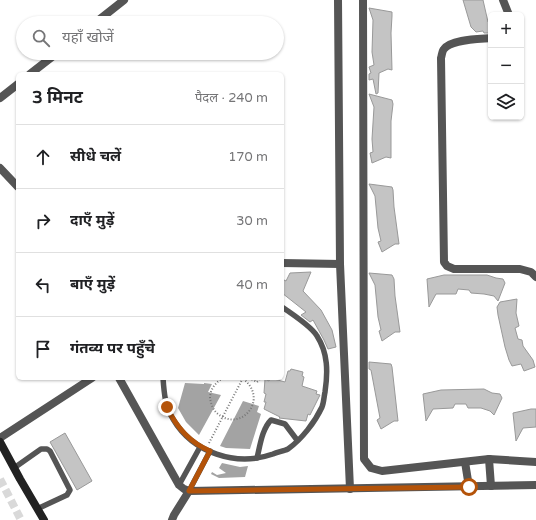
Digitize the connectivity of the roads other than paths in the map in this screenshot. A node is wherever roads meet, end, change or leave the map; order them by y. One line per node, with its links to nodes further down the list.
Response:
1 (124, 0): 6 (street)
2 (338, 0): 15 (street)
3 (363, 0): 27 (street)
4 (503, 0): 5 (street)
5 (508, 12)
6 (104, 16)
7 (488, 38): 16 (street)
8 (48, 60): 9 (street)
9 (33, 72)
10 (16, 86): 11 (street)
11 (0, 98)
12 (0, 168): 13 (street)
13 (16, 185)
14 (284, 263): 15 (street)
15 (340, 264): 34 (street)
16 (536, 277)
17 (284, 309): 22 (lane)
18 (89, 380): 21 (street)
19 (120, 380): 30 (street)
20 (163, 380): 24 (lane)
21 (0, 438)
22 (297, 440): 25 (lane); 25 (lane)
23 (0, 442): 29 (main road)
24 (205, 449): 25 (lane); 30 (lane); 35 (lane)
25 (256, 458)
26 (489, 459): 27 (street); 28 (street); 32 (street)
27 (465, 462): 33 (street)
28 (536, 462)
29 (14, 468): 36 (main road); 36 (lane)
30 (180, 485): 35 (street)
31 (536, 485): 32 (street)
32 (491, 486): 33 (street)
33 (469, 487): 34 (street)
34 (350, 489): 35 (street)
35 (189, 491): 38 (street)
36 (37, 509): 37 (main road)
37 (44, 520)
38 (172, 520)

